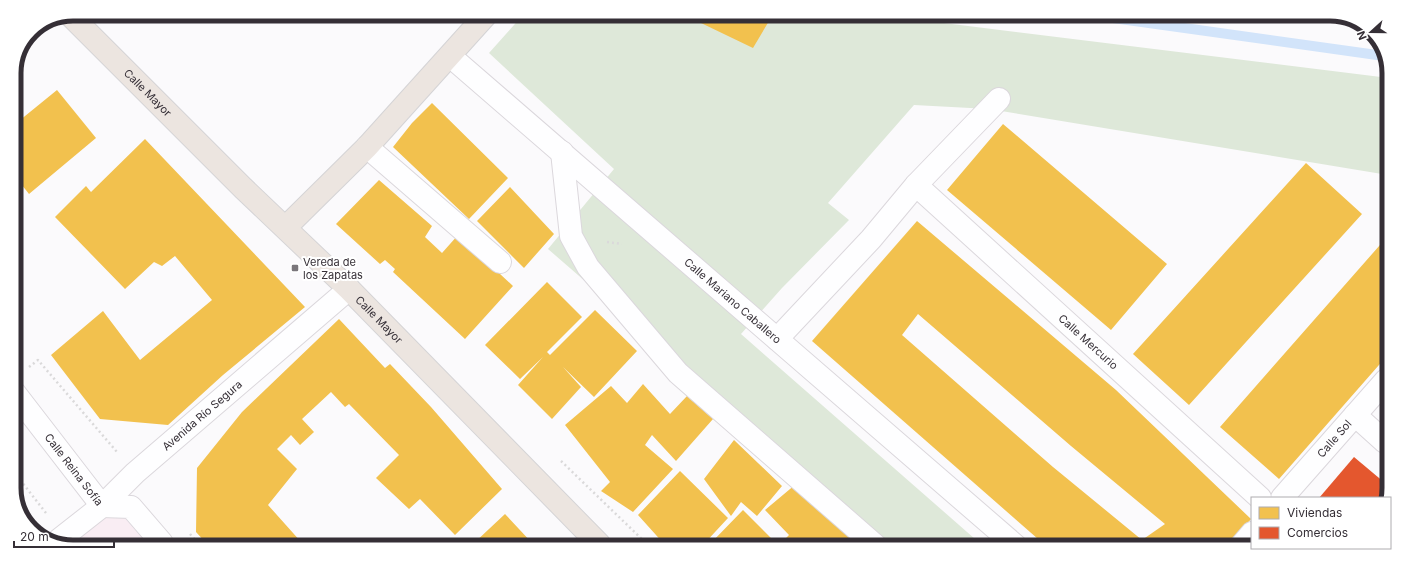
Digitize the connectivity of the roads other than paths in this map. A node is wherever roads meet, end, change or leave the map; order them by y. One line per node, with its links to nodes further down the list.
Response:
1 (76, 21): 8 (main road, Calle Mayor)
2 (481, 21): 3 (main road)
3 (450, 56): 5 (main road); 6 (street, Calle Mariano Caballero)
4 (999, 99): 7 (street)
5 (367, 147): 8 (main road); 9 (street)
6 (562, 152): 11 (street, Calle Mariano Caballero); 22 (street)
7 (916, 185): 11 (street); 16 (street, Calle Mercurio)
8 (286, 227): 10 (main road, Calle Mayor)
9 (500, 262)
10 (349, 289): 18 (street, Avenida Río Segura); 21 (main road, Calle Mayor)
11 (778, 339): 23 (street, Calle Mariano Caballero)
12 (1382, 385): 14 (street, Calle Sol)
13 (21, 401): 18 (street, Calle Reina Sofía)
14 (1356, 415): 15 (street); 17 (street, Calle Sol)
15 (1382, 439)
16 (1259, 497)
17 (1283, 497)
18 (102, 506): 19 (street, Avenida Río Segura); 20 (street, Calle Reina Sofía)
19 (60, 538)
20 (159, 540)
21 (596, 540)
22 (869, 540)
23 (1009, 540)

